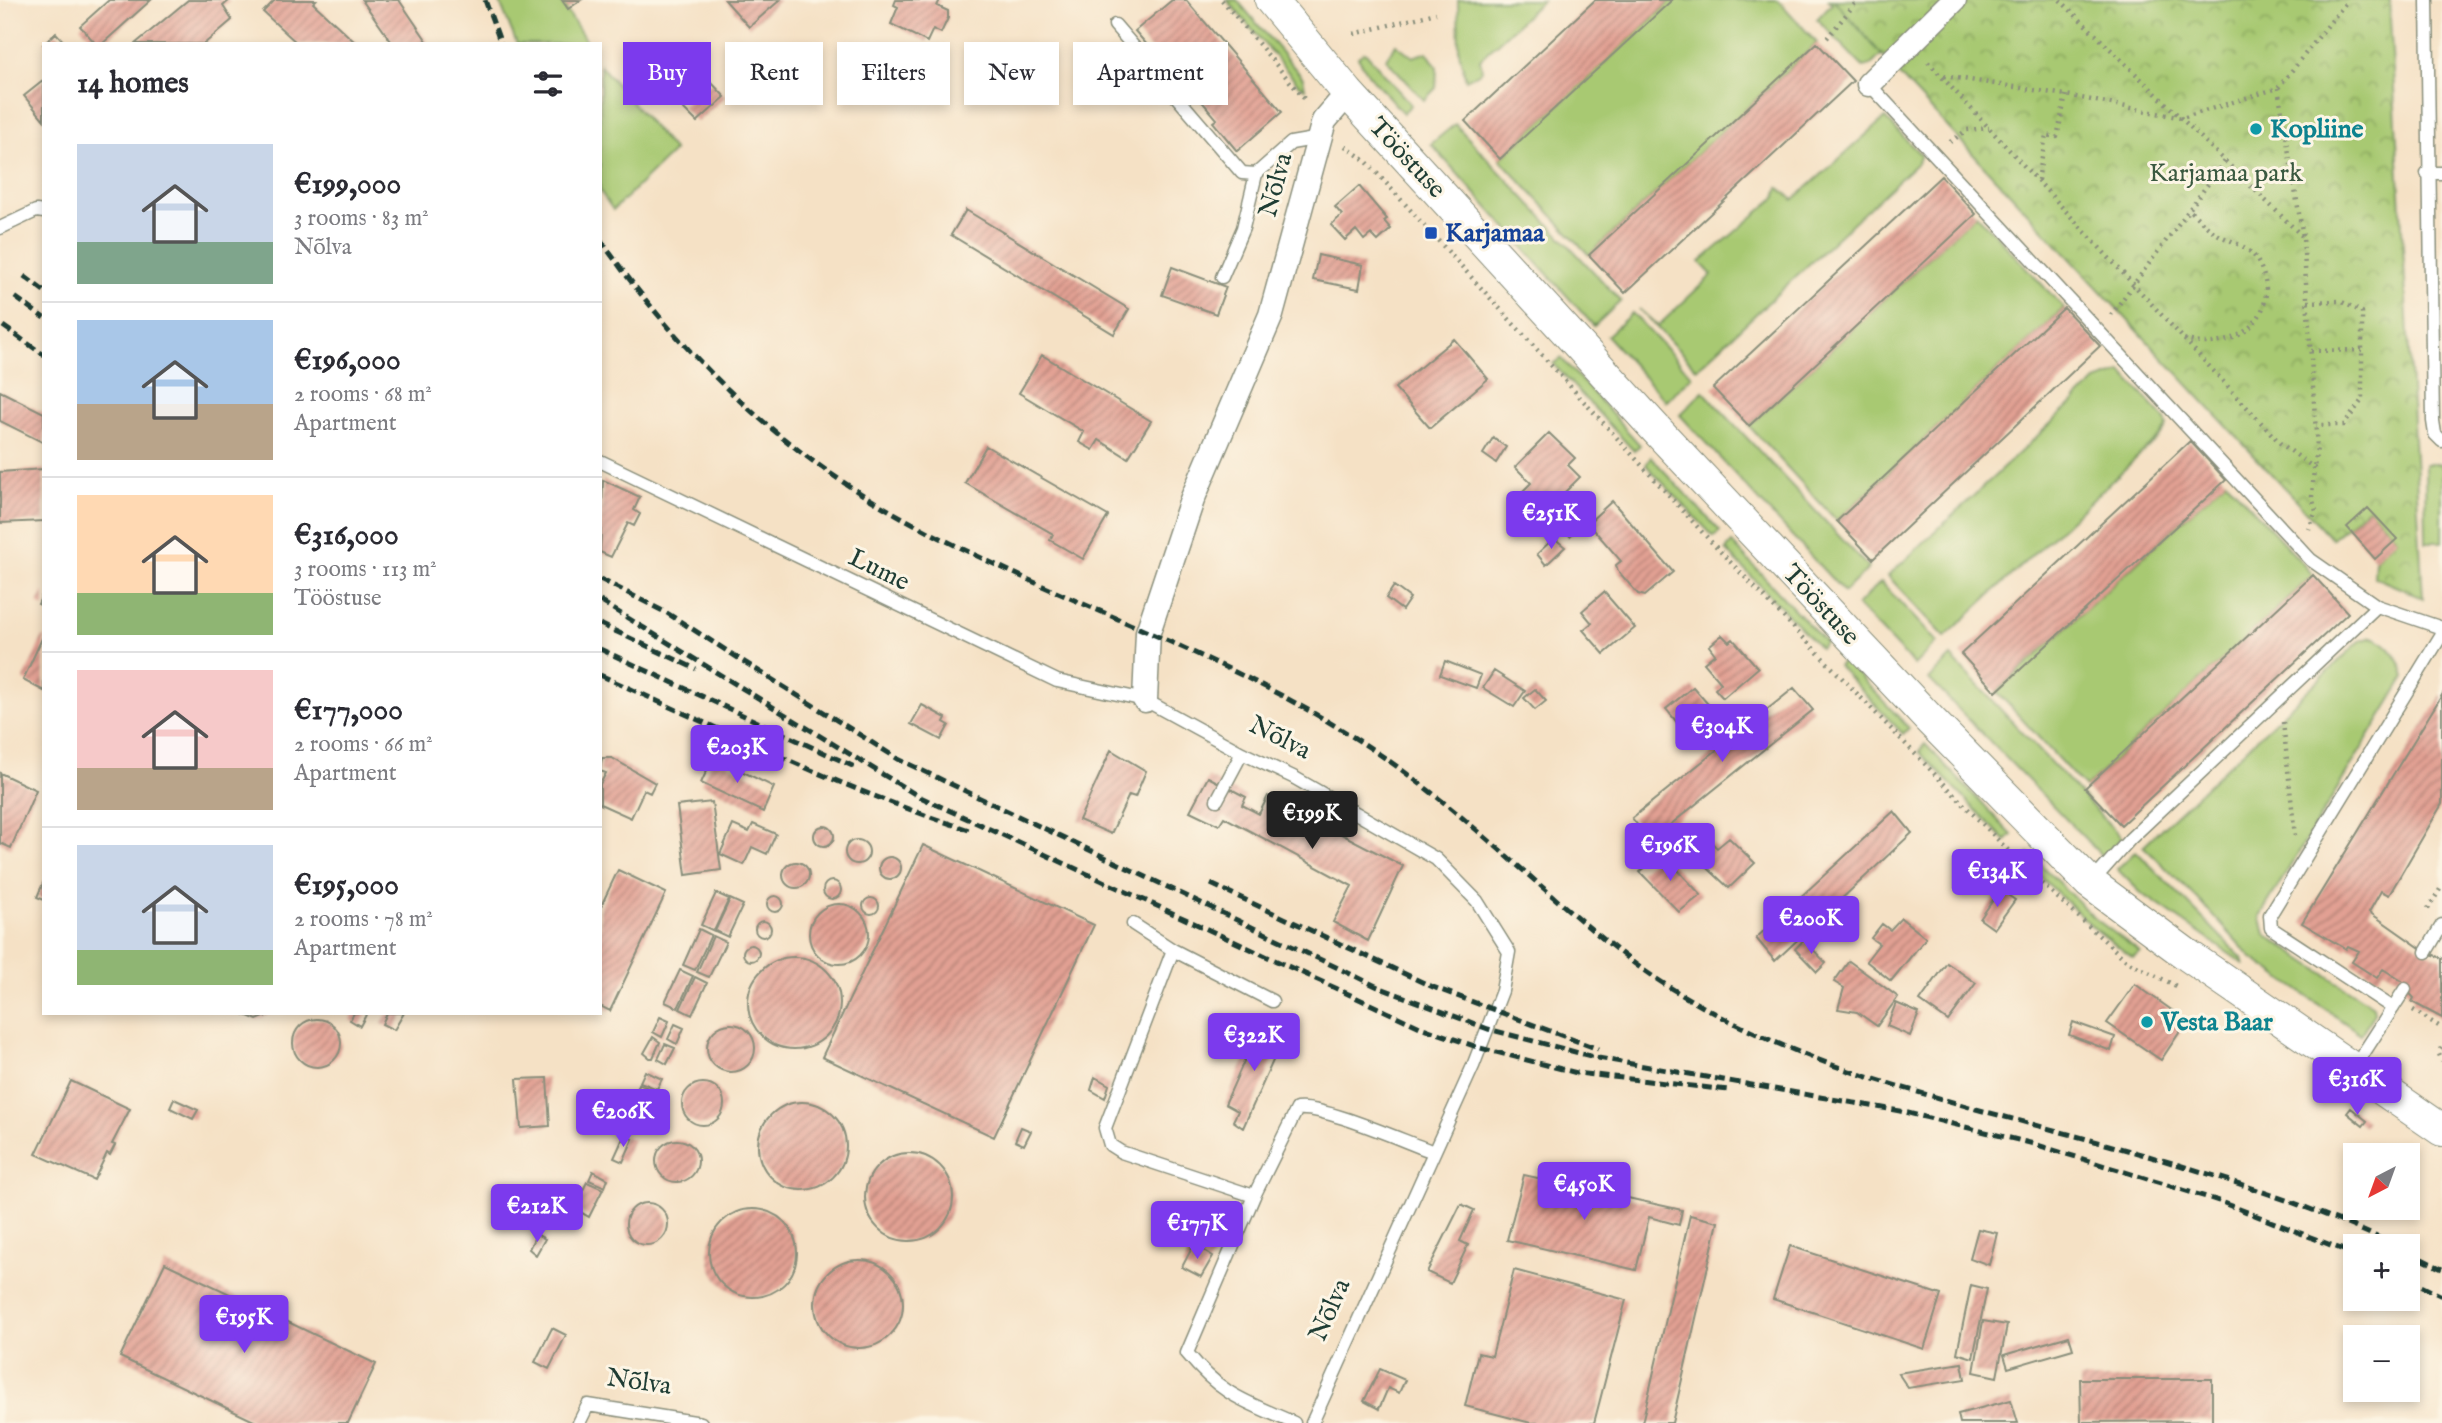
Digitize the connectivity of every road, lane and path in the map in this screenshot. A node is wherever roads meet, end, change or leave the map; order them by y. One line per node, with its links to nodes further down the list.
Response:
1 (1271, 0): 15 (street, Tööstuse)
2 (1858, 0): 10 (path)
3 (1954, 0): 11 (street)
4 (2060, 0): 17 (path)
5 (2348, 0): 14 (path)
6 (2427, 0): 22 (lane)
7 (1436, 13): 9 (path)
8 (1115, 25): 24 (lane)
9 (1354, 34)
10 (1827, 38)
11 (1910, 45): 12 (path); 13 (street)
12 (1943, 76): 16 (path); 18 (path)
13 (1868, 84): 20 (lane)
14 (2278, 88): 17 (path); 29 (path)
15 (1348, 93): 19 (street, Nõlva); 52 (street, Tööstuse)
16 (2066, 95): 17 (path); 25 (path)
17 (2182, 118): 21 (path)
18 (1990, 128): 20 (path); 25 (path)
19 (1320, 138): 24 (lane); 48 (street, Nõlva)
20 (1936, 157): 34 (lane)
21 (2225, 161): 26 (path); 29 (path)
22 (2427, 173): 23 (lane); 32 (lane)
23 (2442, 173)
24 (1256, 174): 30 (lane)
25 (2038, 181): 31 (path)
26 (2189, 211): 31 (path); 36 (path)
27 (42, 212): 28 (lane)
28 (0, 228)
29 (2303, 237): 33 (path)
30 (1222, 277)
31 (2132, 285): 34 (path); 36 (path)
32 (2436, 292): 35 (lane)
33 (2308, 302): 37 (path); 38 (path)
34 (2099, 332): 43 (lane)
35 (2437, 337): 40 (lane)
36 (2183, 339): 42 (path)
37 (2311, 351): 38 (path); 39 (path)
38 (2363, 351): 39 (path)
39 (2316, 425): 42 (path)
40 (2442, 440)
41 (602, 462): 48 (lane, Lume)
42 (2314, 468): 43 (path)
43 (2297, 545): 44 (lane)
44 (2377, 606): 45 (lane); 47 (lane)
45 (2442, 628)
46 (2442, 634): 51 (lane)
47 (2280, 697): 51 (path); 52 (lane)
48 (1146, 700): 49 (lane, Nõlva)
49 (1242, 753): 50 (lane); 65 (lane, Nõlva)
50 (1217, 800)
51 (2298, 865): 59 (lane)
52 (2090, 883): 63 (street, Tööstuse)
53 (1133, 924): 55 (lane)
54 (2442, 925): 56 (lane)
55 (1173, 950): 58 (lane); 66 (lane)
56 (2426, 952)
57 (2405, 989): 59 (lane)
58 (1272, 1001)
59 (2395, 1004): 60 (path); 63 (lane)
60 (2442, 1028)
61 (2442, 1048): 62 (path)
62 (2442, 1061)
63 (2354, 1068): 64 (street, Tööstuse)
64 (2442, 1130)
65 (1434, 1152): 66 (lane); 70 (lane, Nõlva)
66 (1254, 1196): 69 (lane)
67 (579, 1423): 68 (lane, Nõlva)
68 (701, 1423)
69 (1294, 1423)
70 (1312, 1423)

